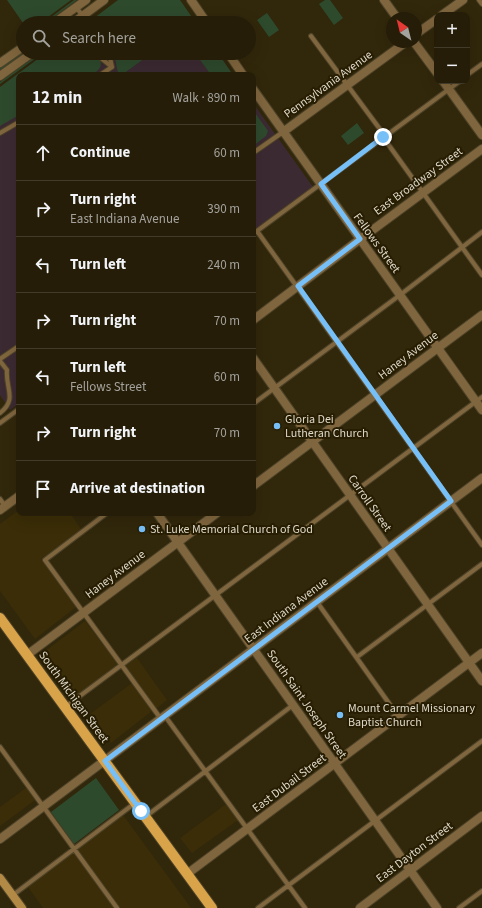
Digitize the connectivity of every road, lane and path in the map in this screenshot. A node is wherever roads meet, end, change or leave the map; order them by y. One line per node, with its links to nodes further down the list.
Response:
1 (86, 0): 8 (street)
2 (104, 0): 14 (street)
3 (191, 0): 15 (street)
4 (384, 0): 10 (street)
5 (463, 0): 11 (street)
6 (479, 0): 7 (lane)
7 (482, 4)
8 (76, 7): 9 (street); 14 (lane)
9 (69, 12): 12 (street); 13 (lane)
10 (393, 12)
11 (446, 12)
12 (64, 16)
13 (71, 16)
14 (82, 16)
15 (202, 16)
16 (434, 21): 17 (street)
17 (422, 30)
18 (311, 36): 36 (lane)
19 (398, 48): 36 (street, Pennsylvania Avenue)
20 (418, 48): 29 (street)
21 (16, 51): 26 (street)
22 (22, 60): 33 (street)
23 (103, 60): 28 (lane)
24 (110, 60): 28 (lane)
25 (233, 60): 31 (street)
26 (0, 63)
27 (482, 64): 32 (lane)
28 (112, 67): 30 (lane)
29 (434, 69)
30 (104, 72)
31 (241, 72)
32 (470, 74)
33 (0, 76)
34 (445, 84): 37 (street)
35 (456, 84): 37 (lane)
36 (347, 85): 40 (street, Pennsylvania Avenue); 43 (lane)
37 (449, 89): 42 (street); 43 (lane)
38 (256, 93): 40 (street, Fellows Street)
39 (16, 124): 41 (lane)
40 (283, 132): 45 (lane); 46 (street, Fellows Street)
41 (0, 133)
42 (482, 134)
43 (384, 136): 46 (lane); 47 (lane)
44 (482, 149): 47 (street, East Broadway Street)
45 (256, 150)
46 (321, 184): 48 (lane); 50 (street, Fellows Street)
47 (423, 192): 50 (street, East Broadway Street); 51 (lane)
48 (257, 231): 53 (lane)
49 (482, 232): 51 (lane)
50 (360, 239): 53 (street, East Broadway Street); 54 (street, Fellows Street)
51 (461, 248): 52 (lane); 54 (lane)
52 (482, 275)
53 (298, 286): 56 (street, East Broadway Street); 57 (lane)
54 (400, 295): 57 (lane); 59 (street, Fellows Street)
55 (482, 315): 59 (street, Haney Avenue)
56 (256, 318)
57 (337, 341): 62 (lane); 63 (lane)
58 (16, 348): 60 (lane)
59 (438, 348): 63 (street, Haney Avenue); 64 (street, Fellows Street)
60 (0, 360): 68 (lane)
61 (256, 362): 62 (street, Carroll Street)
62 (274, 388): 65 (lane); 70 (street, Carroll Street)
63 (376, 395): 70 (street, Haney Avenue); 71 (lane)
64 (479, 400): 66 (street, Fellows Street); 71 (lane)
65 (256, 402)
66 (482, 410)
67 (16, 411): 69 (lane)
68 (0, 413)
69 (0, 422)
70 (313, 442): 73 (street, Haney Avenue); 74 (street, Carroll Street)
71 (413, 449): 74 (lane); 77 (lane)
72 (482, 478): 77 (street, East Indiana Avenue)
73 (256, 484)
74 (351, 495): 84 (street, Carroll Street); 86 (lane)
75 (16, 498): 78 (street)
76 (0, 499): 78 (lane)
77 (451, 501): 83 (lane); 84 (street, East Indiana Avenue)
78 (3, 508)
79 (103, 516): 89 (lane)
80 (159, 516): 82 (street, South Saint Joseph Street)
81 (213, 516): 82 (street, Haney Avenue)
82 (178, 542): 86 (street, South Saint Joseph Street); 89 (street, Haney Avenue)
83 (482, 545)
84 (388, 548): 87 (street, East Indiana Avenue); 88 (street, Carroll Street)
85 (482, 564): 88 (lane)
86 (216, 596): 91 (street, South Saint Joseph Street); 96 (lane)
87 (317, 602): 91 (street, East Indiana Avenue); 94 (lane)
88 (428, 604): 94 (lane); 95 (street, Carroll Street)
89 (84, 613): 93 (street, Haney Avenue); 96 (lane)
90 (0, 618): 93 (main road, South Michigan Street)
91 (253, 649): 98 (street, South Saint Joseph Street); 101 (street, East Indiana Avenue)
92 (482, 653): 95 (street, East Dubail Street)
93 (27, 655): 99 (main road, South Michigan Street)
94 (357, 657): 100 (lane)
95 (469, 662): 97 (street, Carroll Street); 100 (street, East Dubail Street)
96 (122, 665): 99 (lane); 101 (lane)
97 (482, 681)
98 (293, 705): 105 (street, South Saint Joseph Street); 106 (lane)
99 (65, 707): 104 (main road, South Michigan Street)
100 (398, 716): 105 (street, East Dubail Street)
101 (163, 717): 104 (street, East Indiana Avenue); 106 (lane)
102 (482, 741): 111 (lane)
103 (0, 747): 108 (lane)
104 (105, 761): 107 (main road, South Michigan Street); 108 (street, East Indiana Avenue)
105 (334, 763): 111 (street, South Saint Joseph Street); 112 (street, East Dubail Street)
106 (206, 772): 109 (lane); 112 (lane)
107 (135, 803): 109 (main road, South Michigan Street); 114 (lane)
108 (44, 806): 113 (street, East Indiana Avenue); 114 (lane)
109 (145, 816): 116 (main road, South Michigan Street)
110 (482, 816): 115 (street, East Dayton Street)
111 (376, 821): 115 (street, South Saint Joseph Street); 118 (lane)
112 (247, 829): 116 (street, East Dubail Street); 118 (lane)
113 (0, 839)
114 (74, 848): 120 (lane); 122 (lane)
115 (410, 870): 126 (street, East Dayton Street); 127 (street, South Saint Joseph Street)
116 (187, 874): 123 (main road, South Michigan Street)
117 (0, 878): 120 (main road)
118 (288, 886): 124 (lane); 125 (lane)
119 (482, 891): 128 (lane)
120 (13, 895): 121 (main road)
121 (22, 908)
122 (117, 908)
123 (212, 908)
124 (258, 908)
125 (305, 908)
126 (360, 908)
127 (437, 908)
128 (459, 908)

